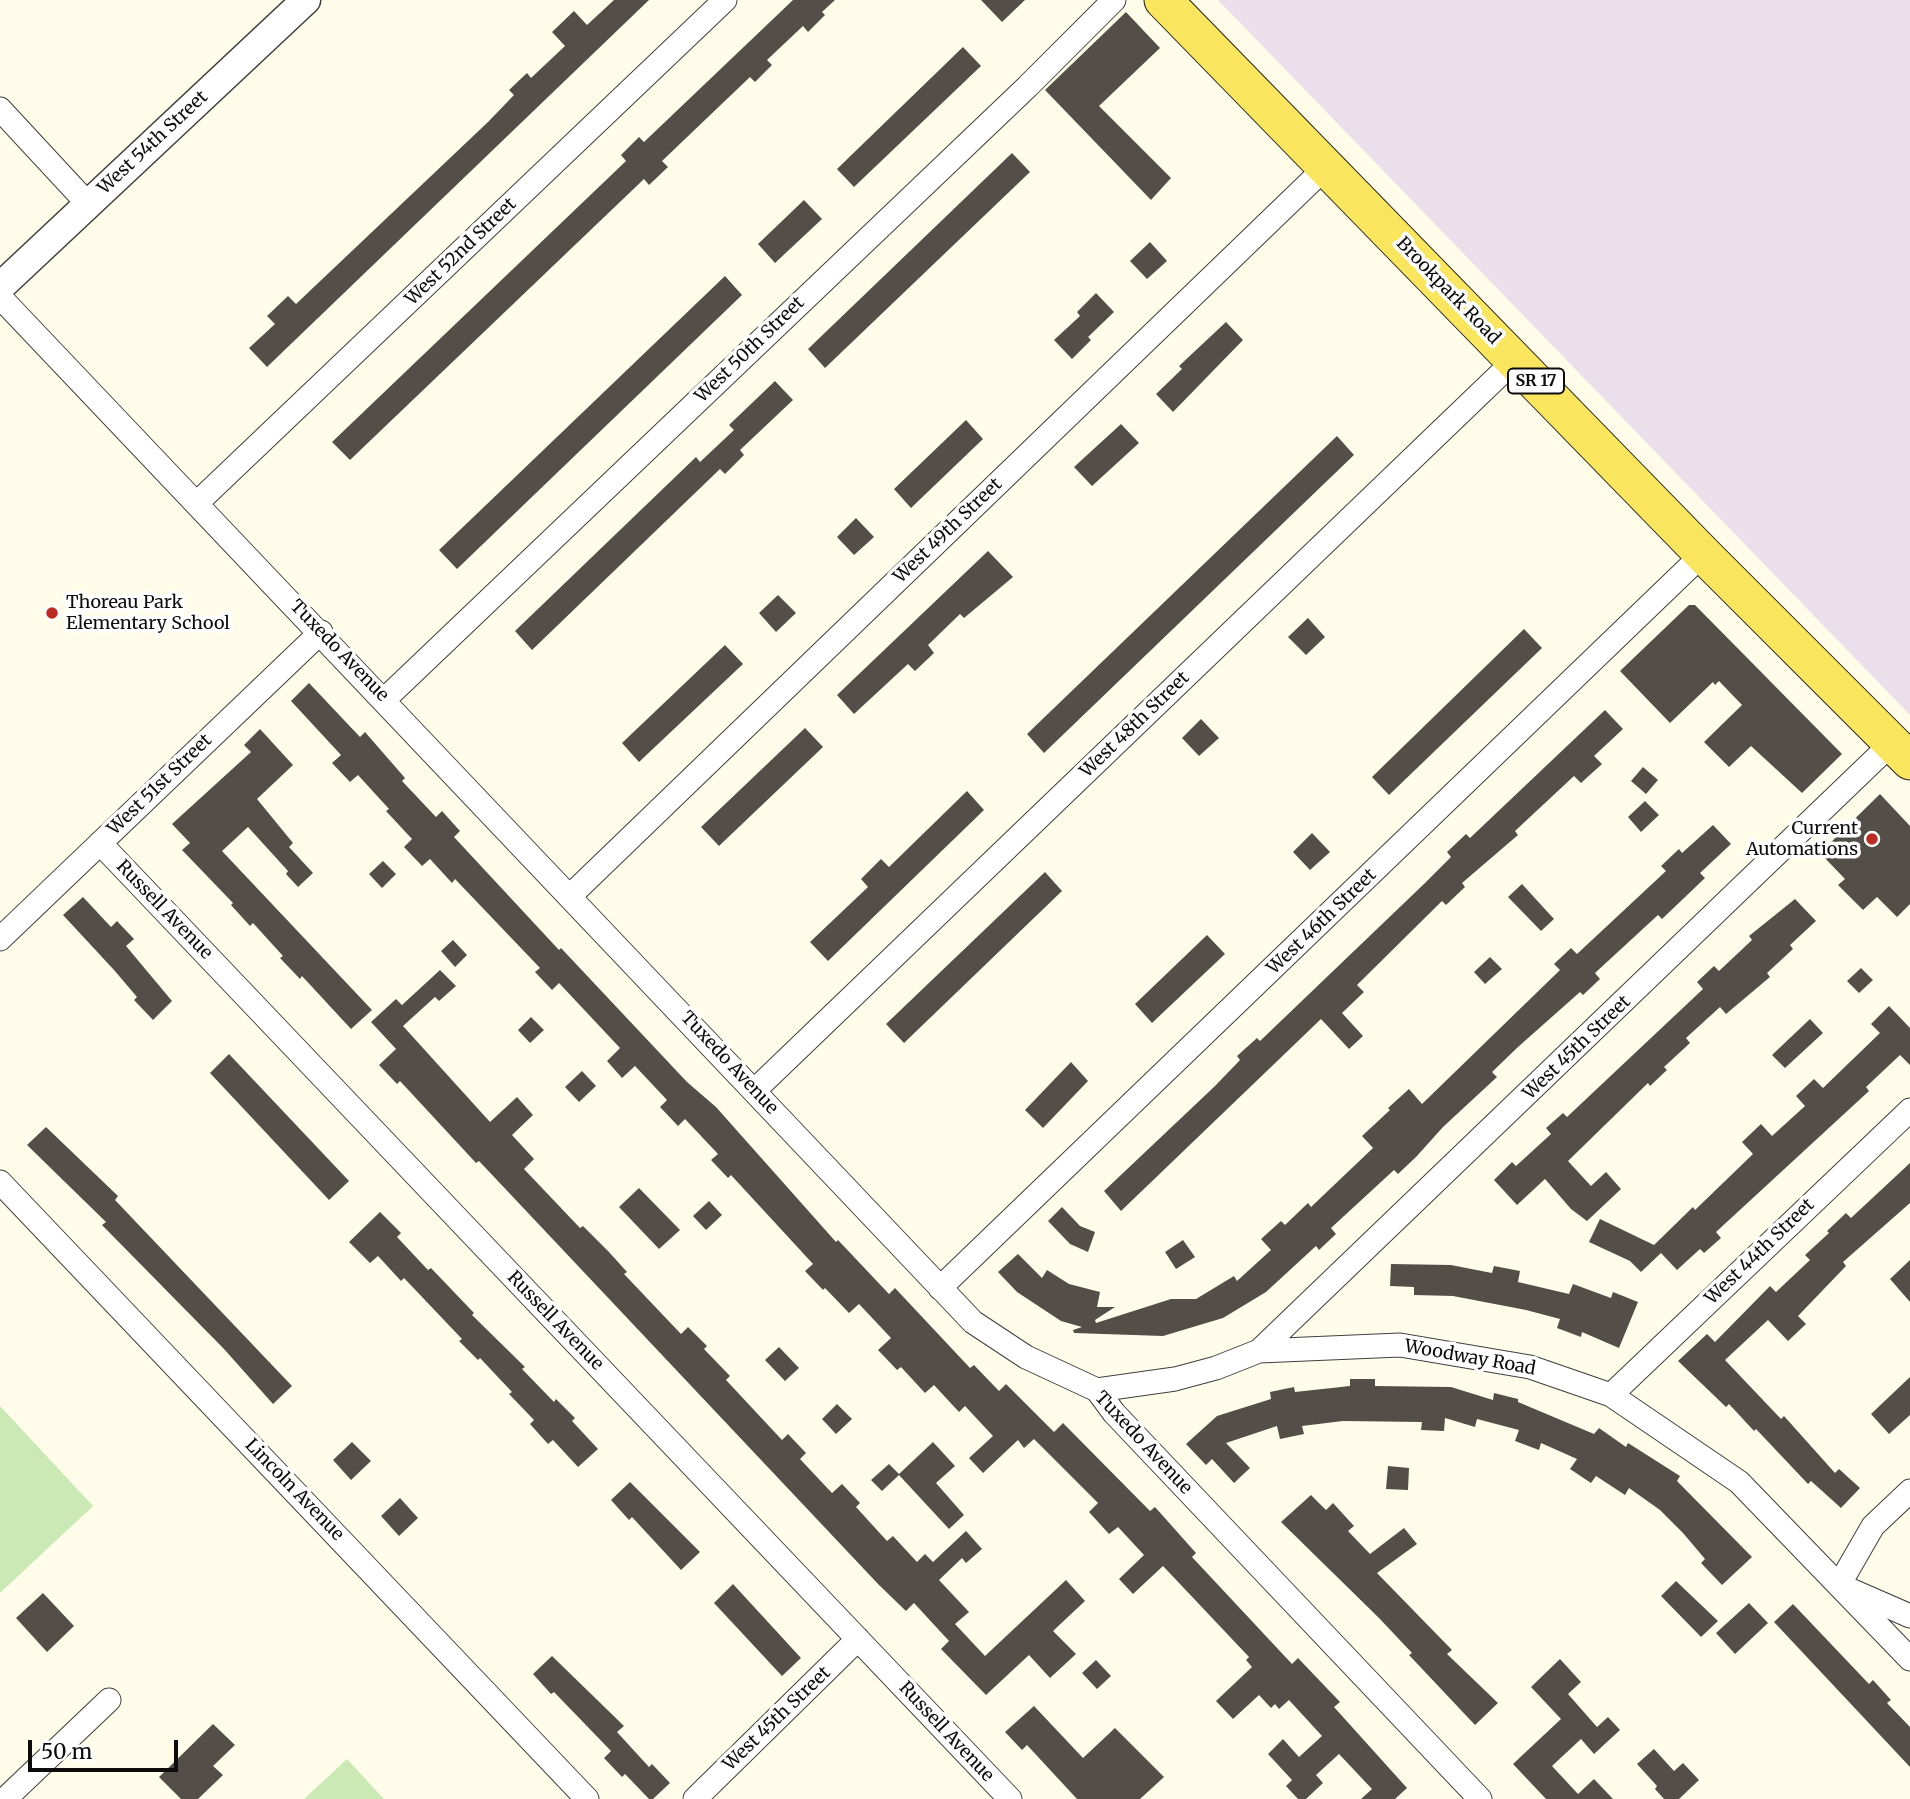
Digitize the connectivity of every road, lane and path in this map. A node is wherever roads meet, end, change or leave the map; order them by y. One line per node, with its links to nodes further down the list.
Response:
1 (306, 0): 7 (street, West 54th Street)
2 (725, 0): 11 (street, West 52nd Street)
3 (1114, 0): 14 (street, West 50th Street)
4 (1163, 0): 6 (main road, Brookpark Road / SR 17)
5 (0, 109): 7 (street)
6 (1326, 167): 10 (main road, Brookpark Road / SR 17); 17 (street, West 49th Street)
7 (88, 204): 8 (street, West 54th Street)
8 (0, 287)
9 (0, 297): 11 (street, Tuxedo Avenue)
10 (1515, 360): 12 (main road, Brookpark Road / SR 17); 19 (street, West 48th Street)
11 (197, 503): 13 (street, Tuxedo Avenue)
12 (1703, 554): 15 (main road, Brookpark Road / SR 17); 22 (street, West 46th Street)
13 (321, 632): 14 (street, Tuxedo Avenue); 16 (street, West 51st Street)
14 (385, 699): 17 (street, Tuxedo Avenue)
15 (1901, 752): 23 (street, West 45th Street)
16 (100, 843): 18 (street, West 51st Street); 29 (street, Russell Avenue)
17 (570, 896): 19 (street, Tuxedo Avenue)
18 (0, 939)
19 (755, 1090): 22 (street, Tuxedo Avenue)
20 (1910, 1110): 25 (street, West 44th Street)
21 (0, 1182): 33 (street, Lincoln Avenue)
22 (940, 1287): 24 (street, Tuxedo Avenue)
23 (1259, 1351): 24 (street, Woodway Road); 25 (street, Woodway Road)
24 (1097, 1390): 36 (street, Tuxedo Avenue)
25 (1611, 1395): 27 (street, Woodway Road)
26 (1910, 1492): 27 (street)
27 (1839, 1585): 28 (street); 30 (street, Woodway Road)
28 (1910, 1616)
29 (858, 1639): 34 (street, West 45th Street); 35 (street, Russell Avenue)
30 (1910, 1659)
31 (108, 1700): 32 (street)
32 (5, 1799)
33 (587, 1799)
34 (695, 1799)
35 (1010, 1799)
36 (1480, 1799)

